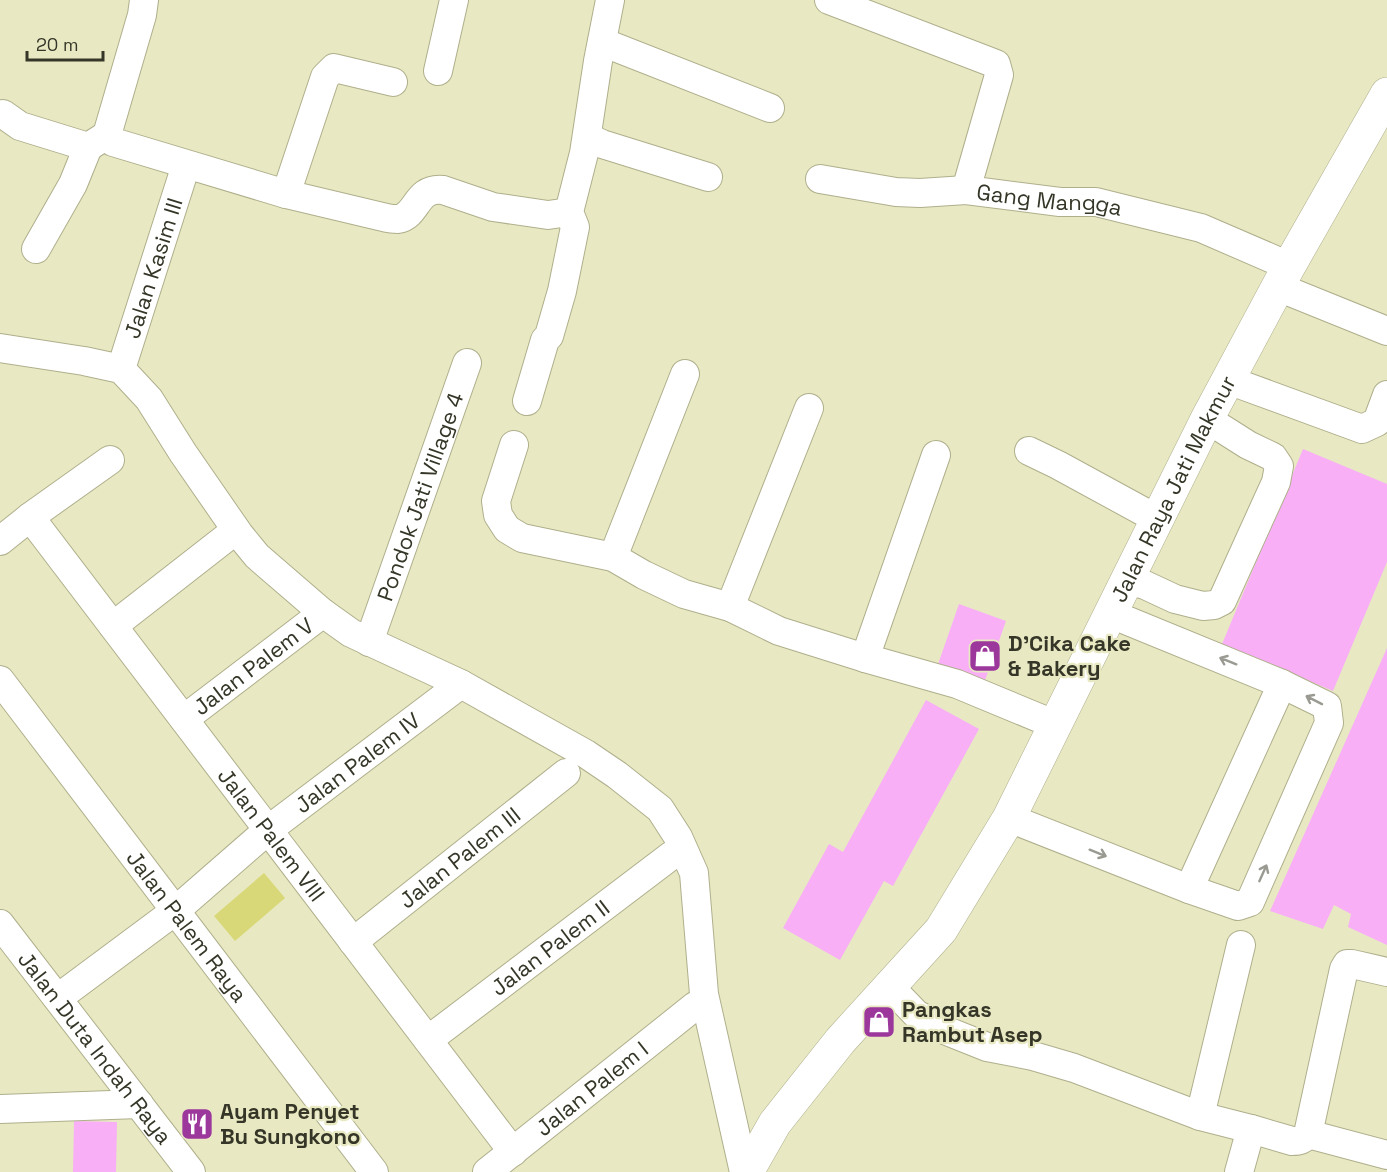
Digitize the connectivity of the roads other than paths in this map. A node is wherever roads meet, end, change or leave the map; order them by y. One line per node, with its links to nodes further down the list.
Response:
1 (144, 0): 12 (street)
2 (454, 0): 6 (street)
3 (610, 0): 5 (street)
4 (829, 0): 16 (street, Gang Mangga)
5 (602, 42): 9 (street); 11 (street)
6 (438, 71)
7 (393, 82): 17 (street)
8 (1387, 94): 20 (main road, Jalan Raya Jati Makmur)
9 (770, 108)
10 (3, 114): 12 (street)
11 (587, 137): 14 (street); 18 (street)
12 (97, 141): 13 (street); 19 (street)
13 (186, 165): 17 (street); 24 (street, Jalan Kasim III)
14 (708, 177)
15 (820, 179): 16 (street)
16 (966, 190): 20 (street, Gang Mangga)
17 (286, 194): 18 (street)
18 (569, 212): 28 (street)
19 (36, 249)
20 (1284, 277): 21 (street, Gang Mangga); 26 (main road, Jalan Raya Jati Makmur)
21 (1387, 331)
22 (0, 348): 24 (street)
23 (467, 363): 45 (street, Pondok Jati Village 4)
24 (121, 369): 37 (street)
25 (685, 374): 39 (street)
26 (1228, 380): 27 (street); 30 (main road, Jalan Raya Jati Makmur)
27 (1387, 395)
28 (527, 401)
29 (809, 408): 41 (street)
30 (1207, 419): 36 (main road, Jalan Raya Jati Makmur); 40 (street)
31 (514, 446): 39 (street)
32 (1029, 451): 36 (street)
33 (936, 455): 46 (street)
34 (110, 460): 35 (street)
35 (30, 517): 38 (street); 44 (street, Jalan Palem VIII)
36 (1157, 519): 40 (main road, Jalan Raya Jati Makmur)
37 (236, 530): 42 (street); 44 (street)
38 (0, 541)
39 (613, 557): 41 (street)
40 (1128, 580): 43 (main road, Jalan Raya Jati Makmur)
41 (730, 607): 46 (street)
42 (323, 613): 45 (street); 50 (street, Jalan Palem V)
43 (1111, 614): 49 (street, one-way to 43); 51 (main road, Jalan Raya Jati Makmur)
44 (113, 626): 50 (street, Jalan Palem VIII)
45 (371, 636): 48 (street)
46 (865, 658): 51 (street)
47 (0, 680): 57 (street, Jalan Palem Raya)
48 (461, 684): 54 (street, Jalan Palem IV); 76 (street)
49 (1282, 684): 56 (street); 56 (street, one-way to 49)
50 (184, 719): 54 (street, Jalan Palem VIII)
51 (1056, 725): 53 (main road, Jalan Raya Jati Makmur)
52 (566, 773): 59 (street, Jalan Palem III)
53 (1009, 818): 56 (street, one-way to 56); 62 (main road, Jalan Raya Jati Makmur)
54 (268, 830): 57 (street, Jalan Palem IV); 59 (street, Jalan Palem VIII)
55 (672, 855): 65 (street, Jalan Palem II)
56 (1189, 889)
57 (176, 910): 63 (street, Jalan Palem IV); 74 (street, Jalan Palem Raya)
58 (0, 924): 63 (street, Jalan Duta Indah Raya)
59 (353, 942): 65 (street, Jalan Palem VIII)
60 (1241, 945): 68 (street)
61 (1387, 972): 70 (street)
62 (889, 986): 68 (street); 76 (main road, Jalan Raya Jati Makmur)
63 (58, 998): 66 (street, Jalan Duta Indah Raya)
64 (694, 1006): 71 (street, Jalan Palem I)
65 (428, 1040): 71 (street, Jalan Palem VIII)
66 (139, 1104): 67 (street); 73 (street, Jalan Duta Indah Raya)
67 (0, 1109)
68 (1200, 1116): 69 (street)
69 (1251, 1129): 70 (street); 77 (street)
70 (1308, 1134): 72 (street)
71 (513, 1152): 75 (street, Jalan Palem I)
72 (1387, 1155)
73 (191, 1172)
74 (374, 1172)
75 (487, 1172)
76 (745, 1172)
77 (1239, 1172)

